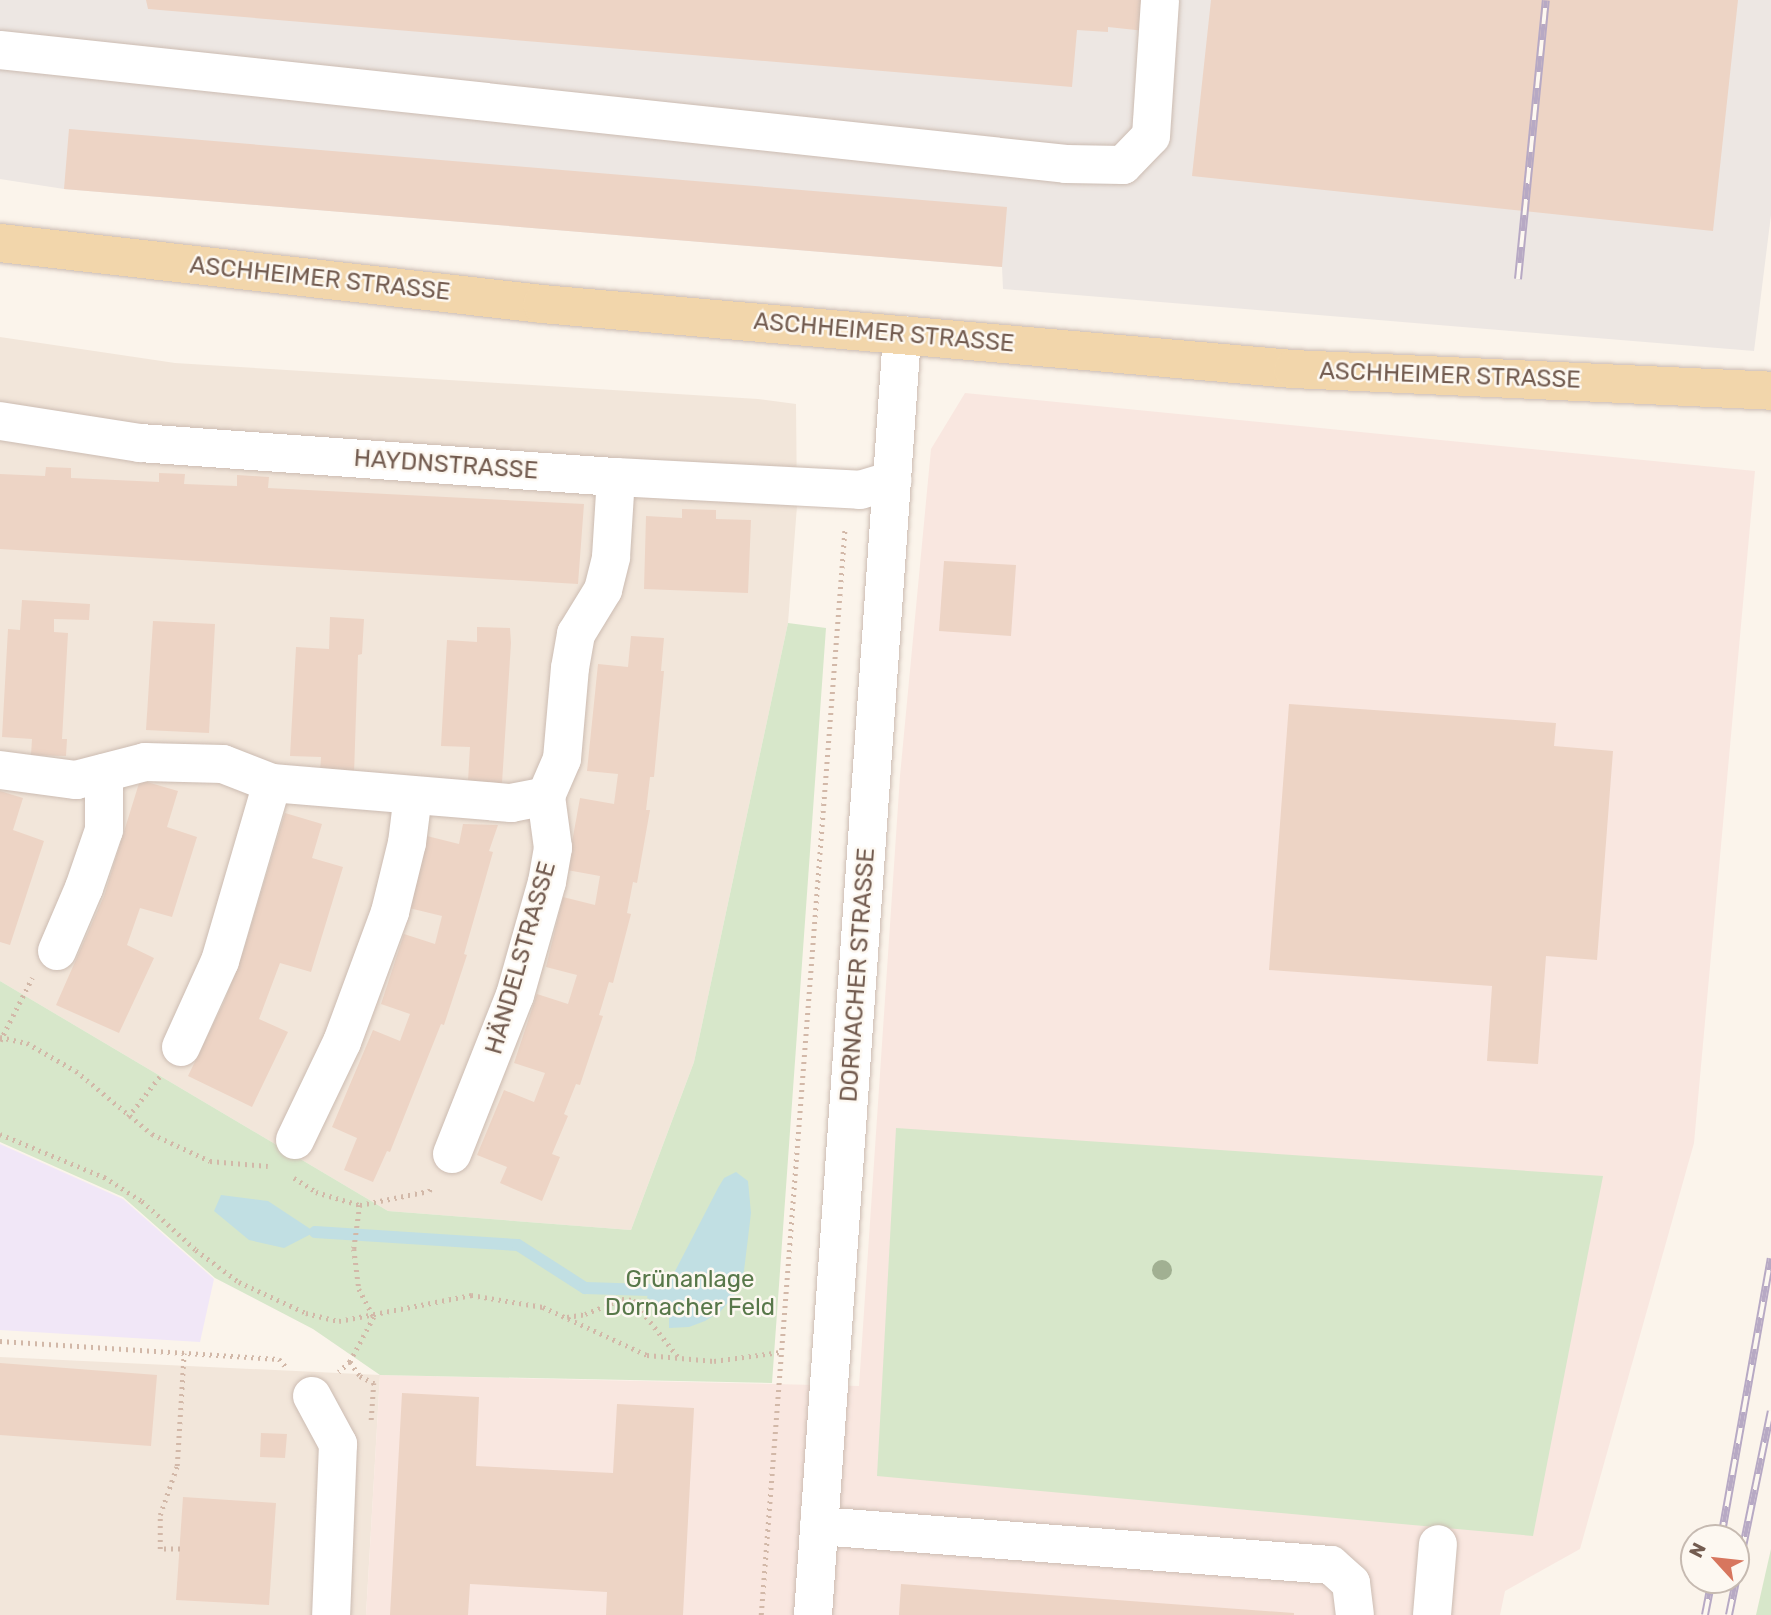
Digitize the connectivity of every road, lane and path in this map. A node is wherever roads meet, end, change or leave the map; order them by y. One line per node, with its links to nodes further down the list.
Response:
1 (1160, 0): 2 (street)
2 (0, 50)
3 (0, 243): 4 (main road, ASCHHEIMER STRASSE)
4 (902, 335): 5 (main road, ASCHHEIMER STRASSE); 8 (street, DORNACHER STRASSE)
5 (1771, 391)
6 (0, 421): 7 (street, HAYDNSTRASSE)
7 (616, 477): 8 (street, HAYDNSTRASSE); 13 (street)
8 (876, 485): 25 (path); 29 (street, DORNACHER STRASSE)
9 (0, 770): 10 (street)
10 (104, 772): 11 (street); 14 (street)
11 (272, 783): 12 (street); 16 (street)
12 (413, 795): 13 (street); 20 (street)
13 (546, 796): 19 (street, HÄNDELSTRASSE)
14 (60, 944): 15 (path)
15 (1, 1038): 17 (path)
16 (181, 1047): 17 (path)
17 (128, 1117): 20 (path)
18 (0, 1133): 22 (path)
19 (452, 1154): 21 (path)
20 (286, 1160): 21 (path)
21 (360, 1205): 22 (path)
22 (374, 1317): 23 (path); 28 (path)
23 (566, 1317): 27 (path); 27 (path)
24 (0, 1341): 26 (path)
25 (780, 1352): 27 (path); 33 (path)
26 (184, 1353): 28 (path); 31 (path)
27 (681, 1359)
28 (312, 1396): 32 (street)
29 (819, 1526): 34 (street, DORNACHER STRASSE); 35 (street)
30 (1438, 1544): 36 (street)
31 (180, 1549)
32 (331, 1615)
33 (761, 1615)
34 (813, 1615)
35 (1355, 1615)
36 (1432, 1615)

